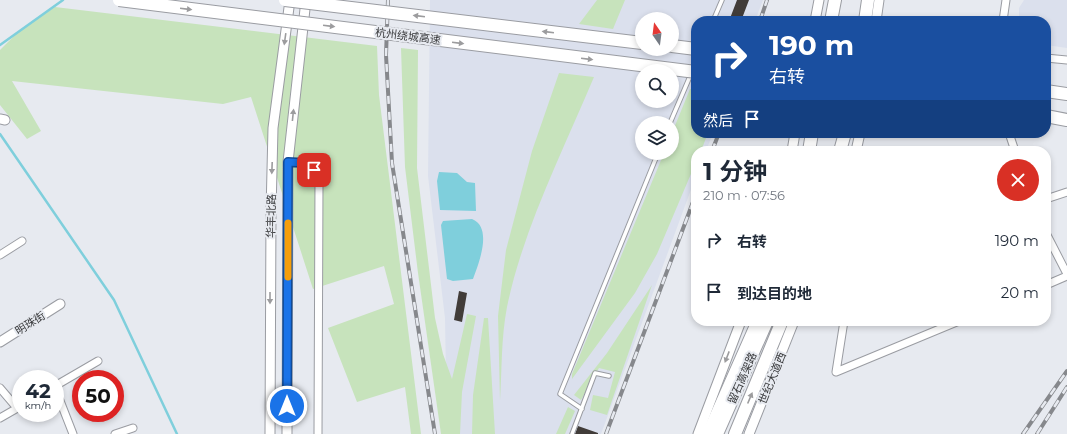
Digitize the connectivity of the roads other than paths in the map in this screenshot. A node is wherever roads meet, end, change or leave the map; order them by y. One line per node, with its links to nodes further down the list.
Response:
1 (119, 0): 22 (highway, 杭州绕城高速, one-way to 22, bridge)
2 (285, 0): 17 (highway, 杭州绕城高速, one-way to 2, bridge)
3 (290, 0): 61 (main road, 华丰北路, one-way to 61)
4 (306, 0): 32 (main road, 华丰北路, one-way to 4)
5 (722, 0): 11 (lane)
6 (819, 0): 12 (main road)
7 (835, 0): 13 (highway)
8 (868, 0): 14 (highway)
9 (879, 0): 15 (main road)
10 (1006, 0): 16 (street)
11 (715, 16)
12 (816, 16)
13 (832, 16)
14 (866, 16)
15 (877, 16)
16 (1003, 16)
17 (635, 42)
18 (679, 47): 19 (highway)
19 (691, 48)
20 (1051, 58): 21 (street)
21 (1067, 60)
22 (691, 71)
23 (691, 73): 28 (lane)
24 (1051, 91): 25 (highway)
25 (1067, 91)
26 (1051, 92): 27 (highway)
27 (1067, 94)
28 (673, 116)
29 (1051, 117): 30 (highway)
30 (1067, 119)
31 (655, 160): 54 (lane)
32 (288, 162): 62 (main road, 华丰北路); 63 (street)
33 (1067, 192): 34 (street)
34 (1051, 197)
35 (22, 240): 37 (street)
36 (1051, 243): 38 (street)
37 (0, 255)
38 (1067, 275): 39 (street)
39 (1051, 283)
40 (60, 304): 48 (main road, 明珠街)
41 (739, 326): 65 (main road, one-way to 65)
42 (756, 326): 66 (highway)
43 (765, 326): 67 (highway, 留石高架路)
44 (780, 326): 68 (highway, 留石高架路, one-way to 44)
45 (792, 326): 69 (main road, 世纪大道西)
46 (843, 326): 47 (street)
47 (947, 326)
48 (0, 342)
49 (98, 361): 51 (street)
50 (609, 376): 54 (lane)
51 (64, 382)
52 (0, 388): 53 (street)
53 (12, 400)
54 (582, 409): 64 (lane)
55 (64, 410): 59 (street)
56 (12, 411): 57 (street)
57 (0, 418)
58 (133, 428): 60 (street)
59 (73, 434)
60 (115, 434)
61 (270, 434)
62 (287, 434)
63 (318, 434)
64 (572, 434)
65 (698, 434)
66 (708, 434)
67 (717, 434)
68 (735, 434)
69 (749, 434)

